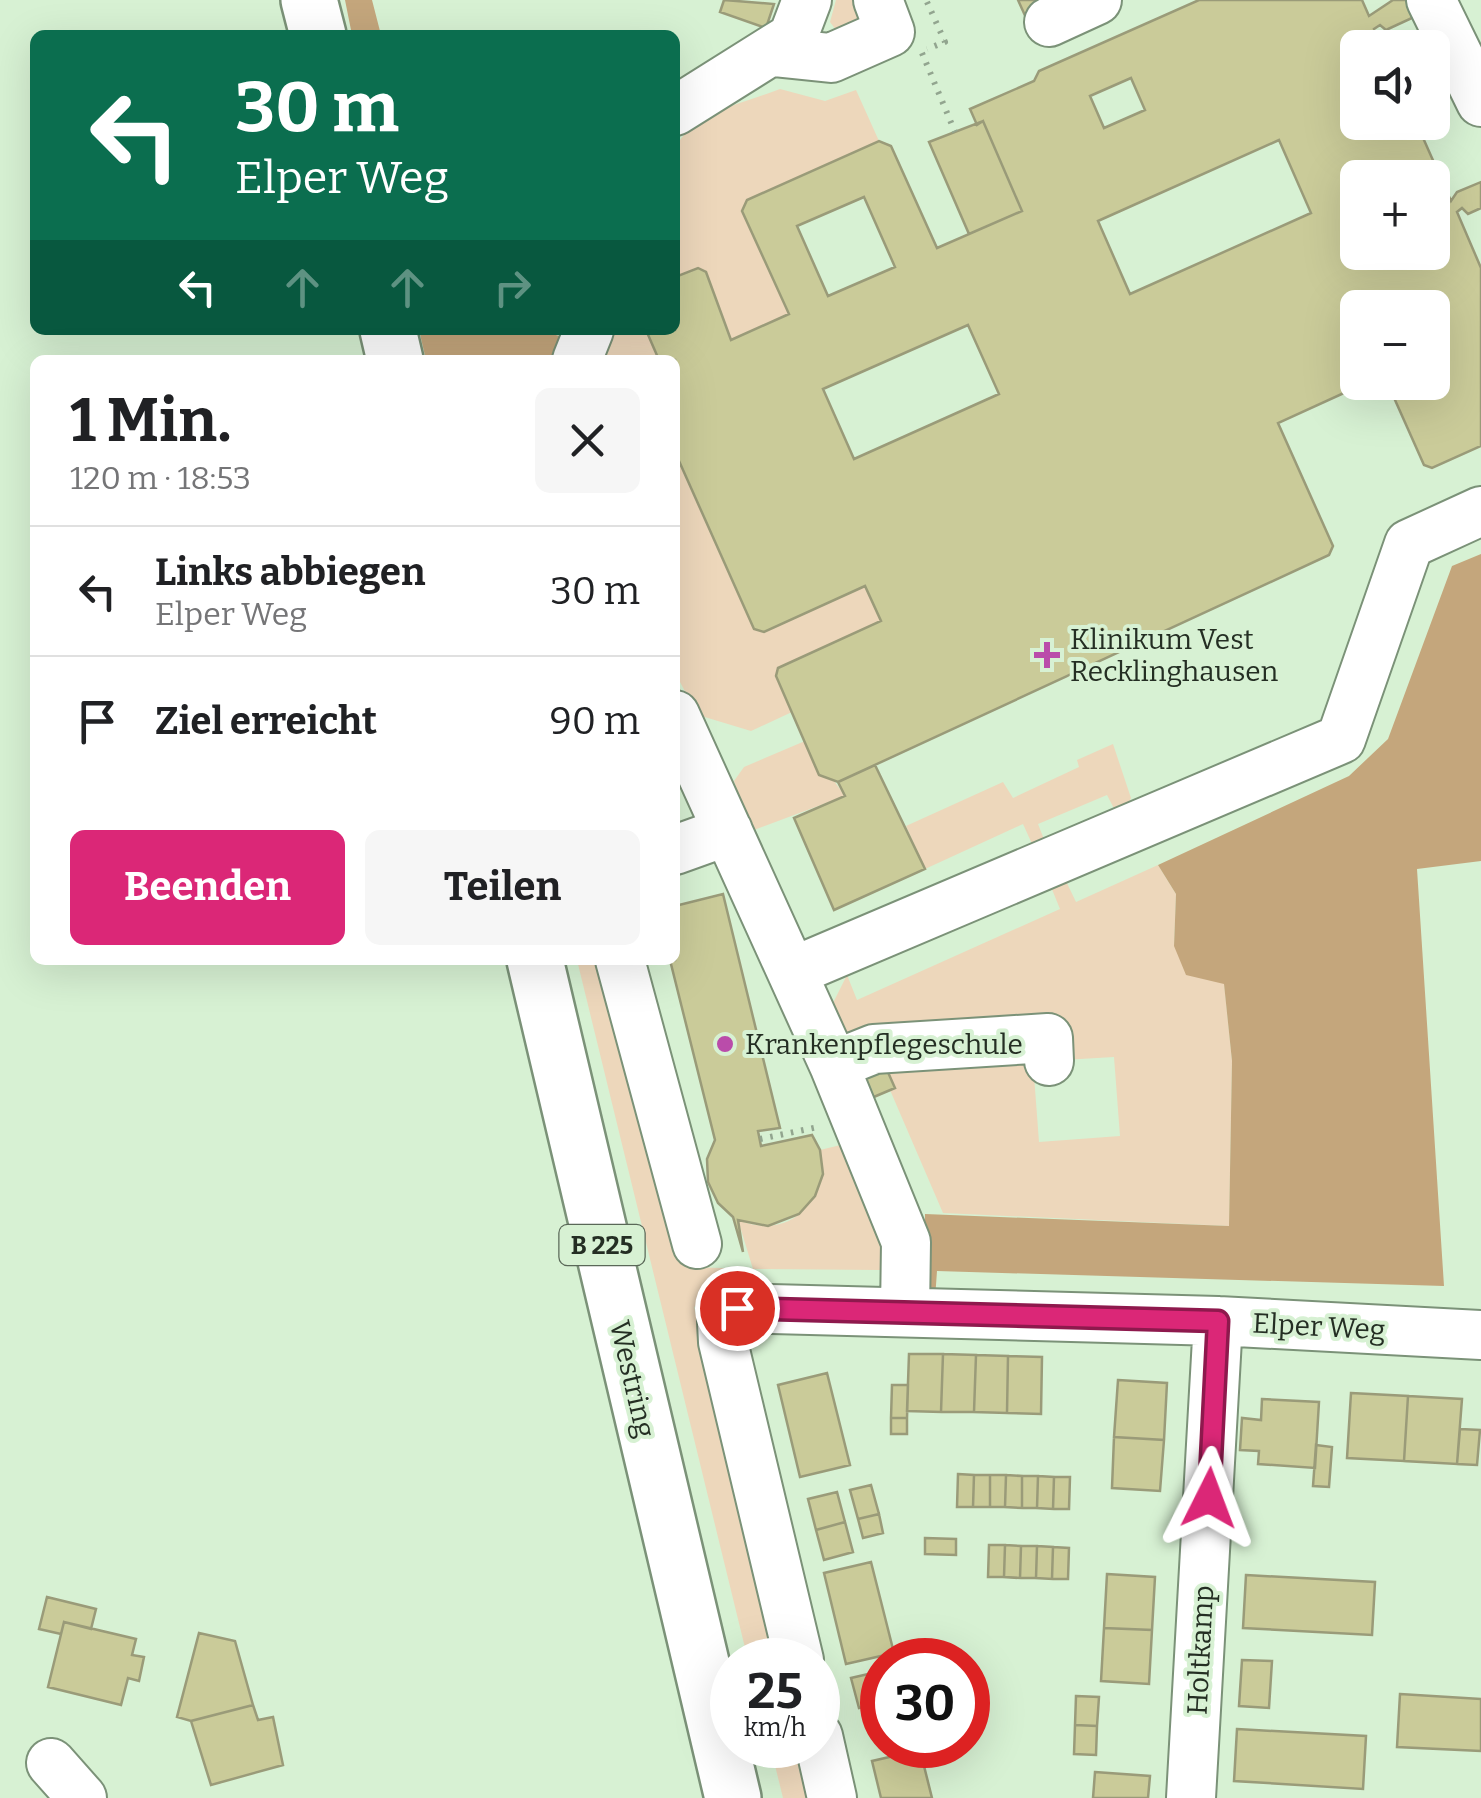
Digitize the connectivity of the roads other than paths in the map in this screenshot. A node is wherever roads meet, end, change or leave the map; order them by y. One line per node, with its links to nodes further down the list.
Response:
1 (309, 0): 7 (main road)
2 (807, 0): 8 (street)
3 (878, 0): 8 (street)
4 (1097, 0): 6 (street)
5 (1431, 0): 9 (street)
6 (1049, 22)
7 (317, 30)
8 (773, 52): 10 (street)
9 (1481, 102)
10 (680, 107)
11 (1481, 511): 17 (street)
12 (680, 726): 13 (street)
13 (728, 831): 14 (street); 17 (street)
14 (680, 848)
15 (535, 965): 28 (main road, Westring / B 225)
16 (621, 965): 20 (street)
17 (792, 972): 19 (street)
18 (1049, 1060): 19 (street)
19 (834, 1066): 21 (street)
20 (697, 1244)
21 (906, 1312): 22 (street, Elper Weg); 24 (street, Elper Weg)
22 (1218, 1321): 23 (street, Elper Weg); 30 (street, Holtkamp)
23 (1481, 1335)
24 (795, 1638)
25 (50, 1763): 27 (street)
26 (825, 1768): 29 (street)
27 (82, 1798)
28 (733, 1798)
29 (832, 1798)
30 (1192, 1798)

